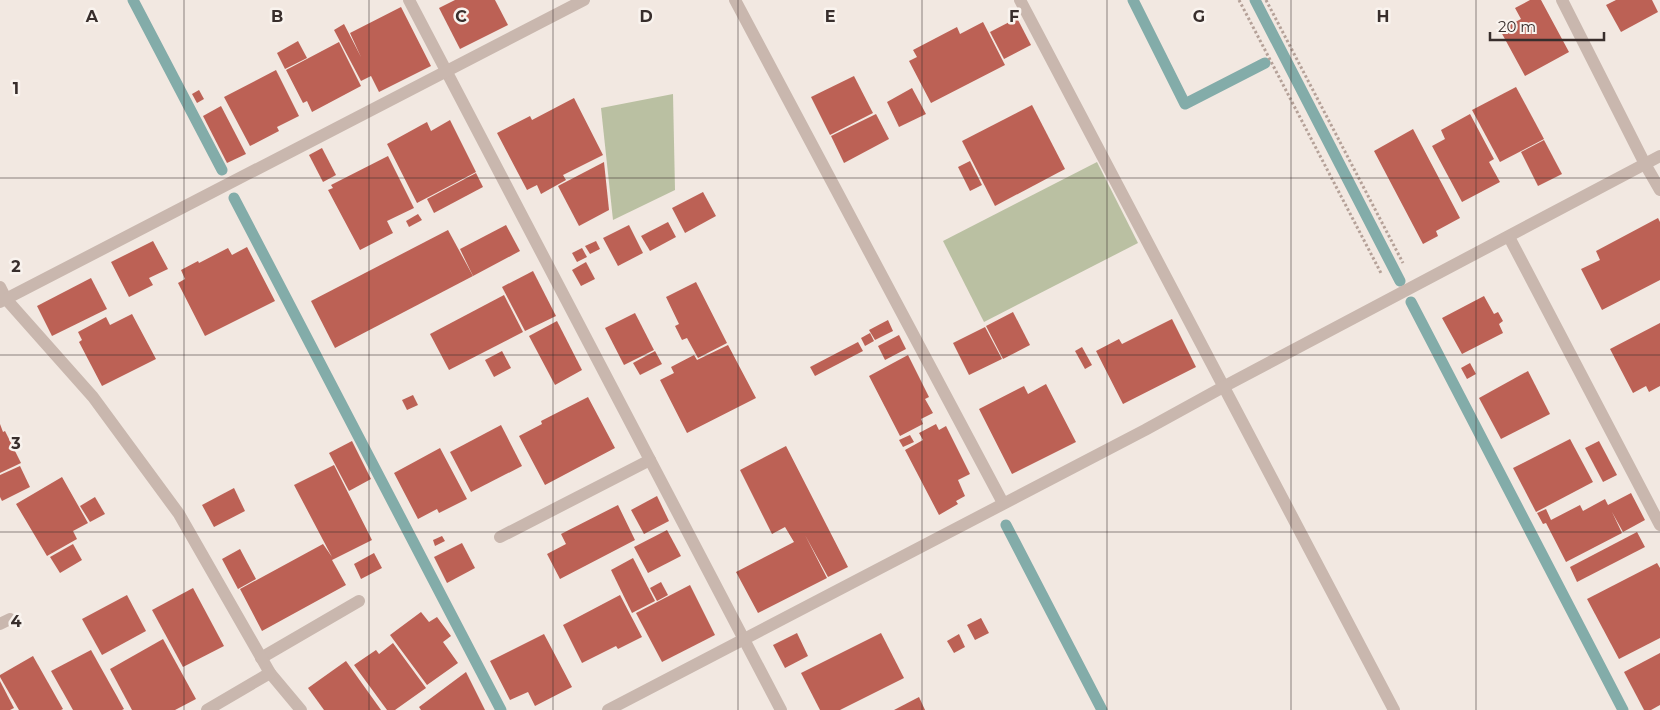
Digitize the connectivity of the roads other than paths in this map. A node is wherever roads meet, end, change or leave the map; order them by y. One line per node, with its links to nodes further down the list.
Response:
1 (409, 0): 6 (street)
2 (584, 0): 6 (street)
3 (735, 0): 14 (street)
4 (1020, 0): 12 (street)
5 (1562, 0): 8 (street)
6 (447, 71): 11 (street); 13 (street)
7 (1660, 156): 8 (street)
8 (1645, 164): 9 (street); 10 (street)
9 (1660, 190)
10 (1509, 236): 12 (street); 15 (street)
11 (2, 296): 19 (street)
12 (1225, 386): 14 (street); 25 (street)
13 (650, 460): 16 (street); 18 (street)
14 (1003, 503): 18 (street)
15 (1660, 526)
16 (500, 537)
17 (359, 601): 19 (street)
18 (745, 639): 23 (street); 24 (street)
19 (261, 658): 20 (street)
20 (270, 673): 21 (street); 22 (street)
21 (207, 710)
22 (302, 710)
23 (608, 710)
24 (781, 710)
25 (1394, 710)

